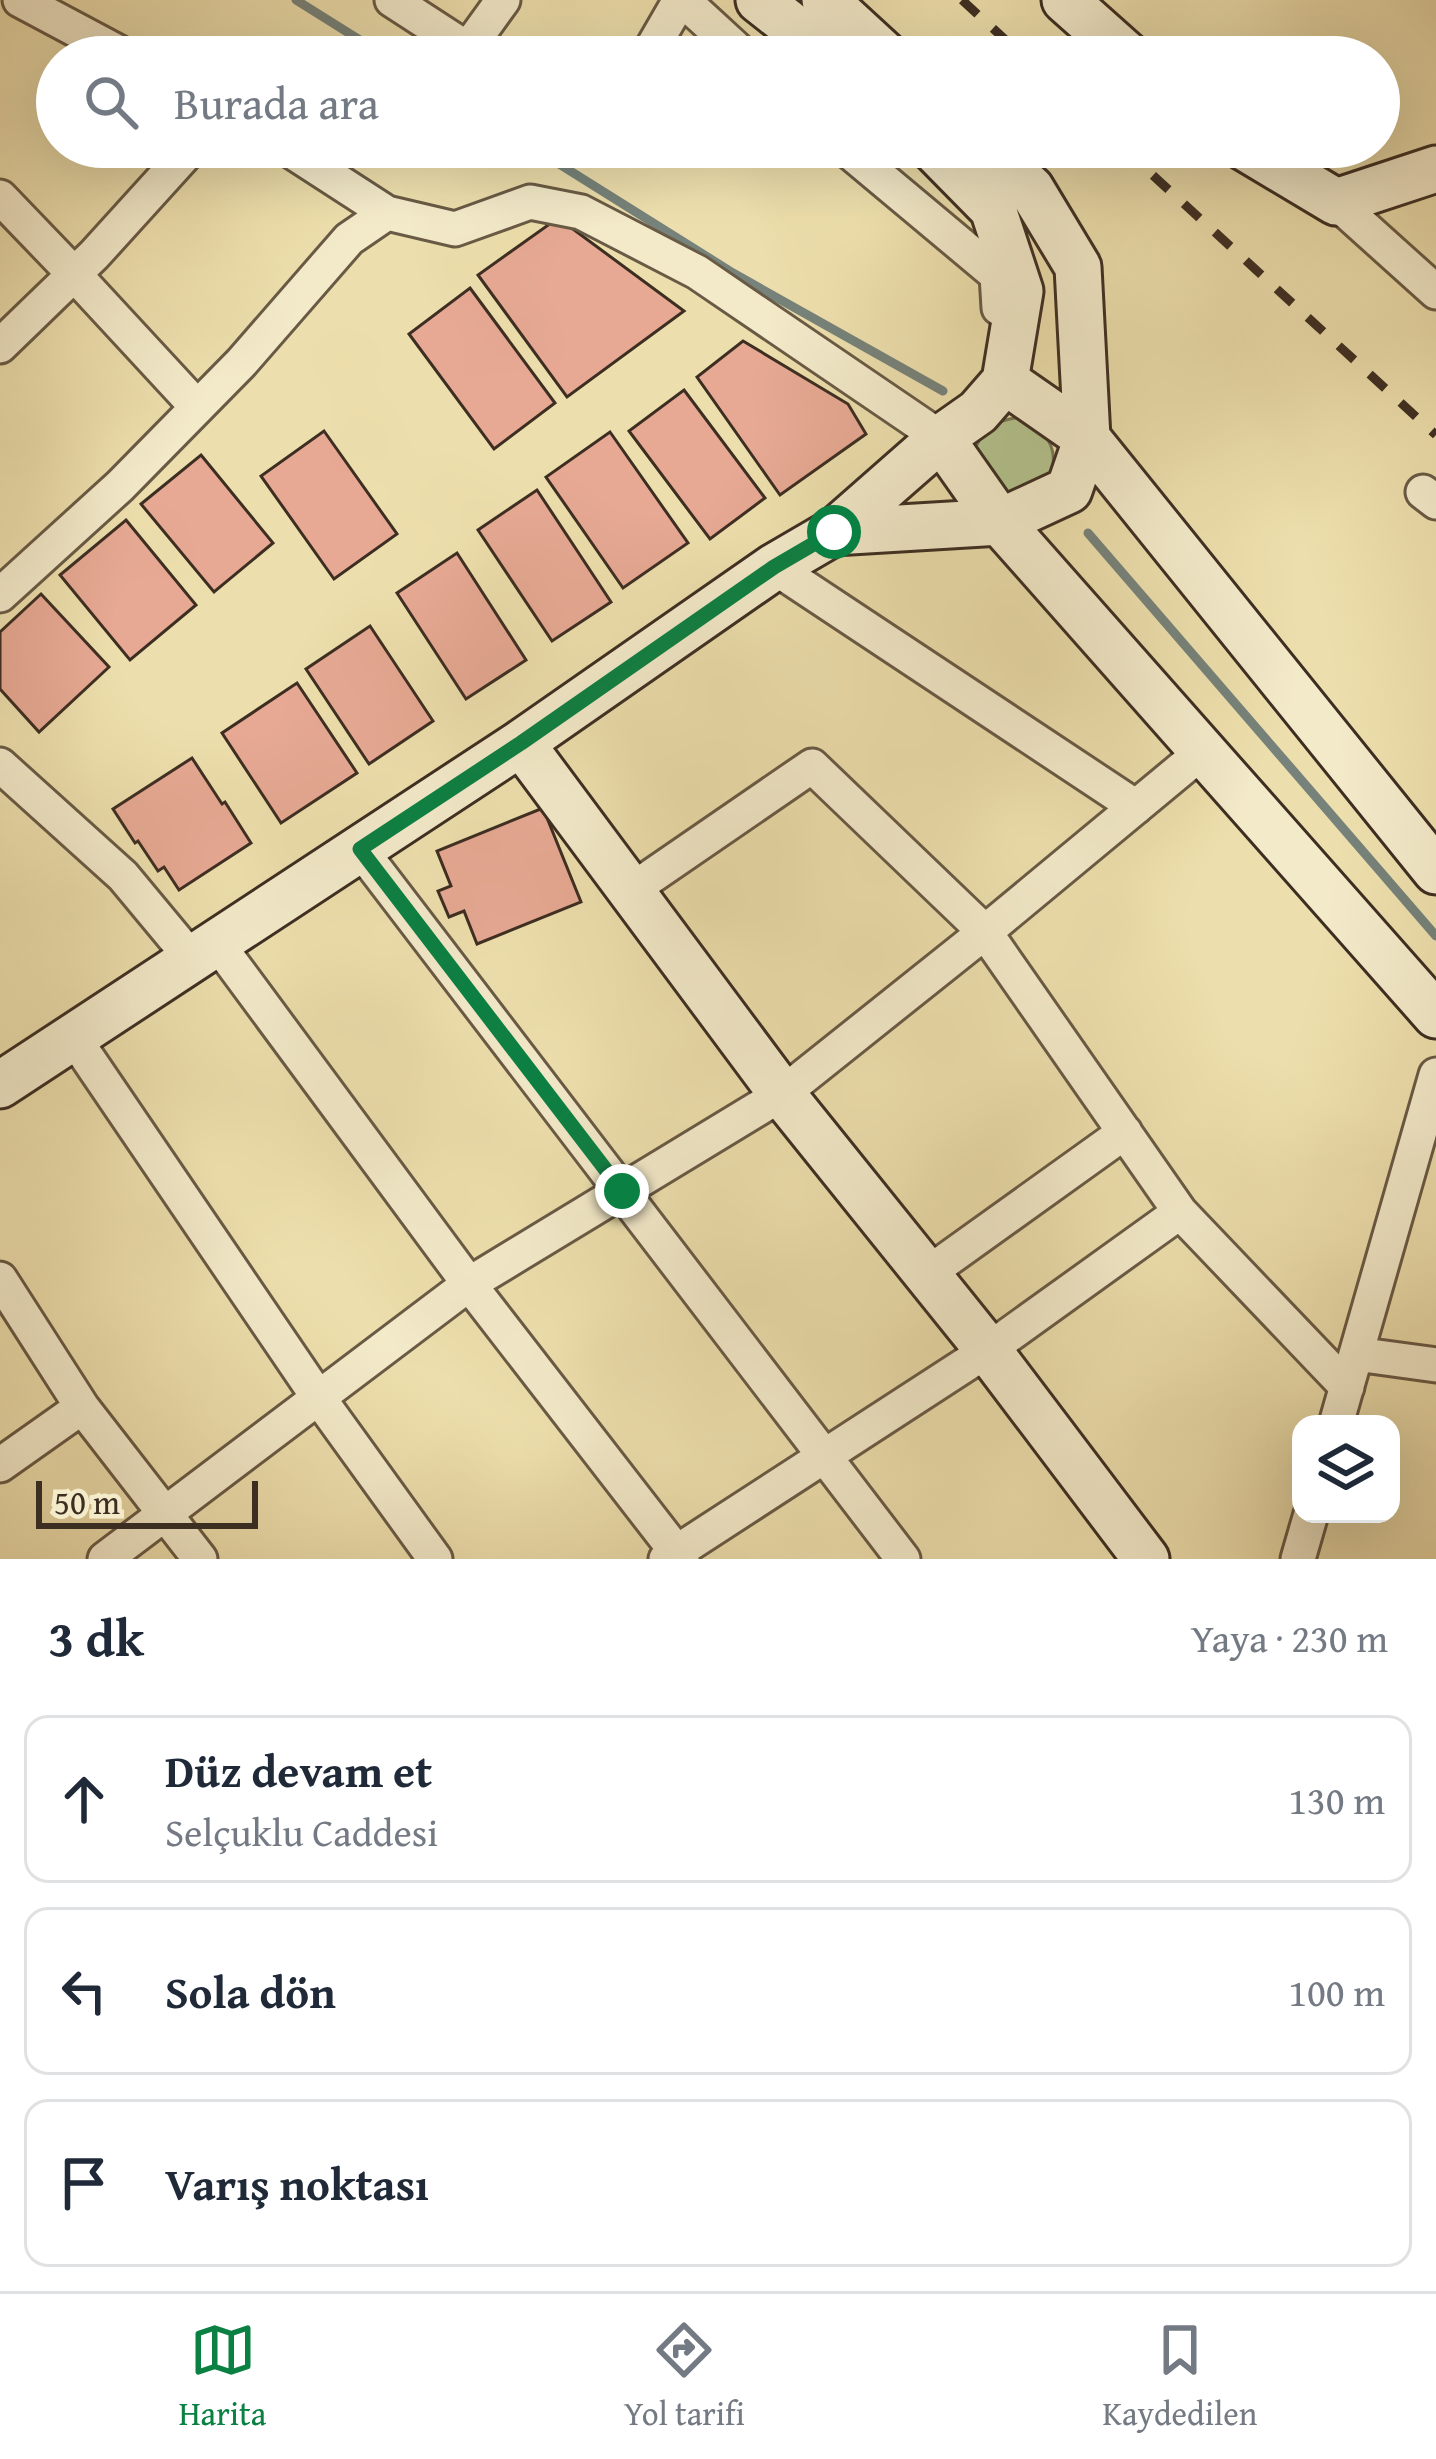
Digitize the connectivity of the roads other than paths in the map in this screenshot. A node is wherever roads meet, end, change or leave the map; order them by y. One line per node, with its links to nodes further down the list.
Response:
1 (20, 0): 8 (street)
2 (392, 0): 9 (street)
3 (502, 0): 10 (street)
4 (681, 0): 11 (street); 12 (street)
5 (759, 0): 13 (main road)
6 (825, 0): 14 (main road)
7 (1065, 0): 15 (main road)
8 (88, 36)
9 (447, 36)
10 (483, 36)
11 (660, 36)
12 (721, 36)
13 (804, 36)
14 (864, 36)
15 (1105, 36)
16 (1436, 136): 17 (main road)
17 (1400, 160)
18 (172, 168): 29 (street)
19 (317, 168): 28 (street)
20 (869, 168): 32 (street)
21 (953, 168): 32 (main road)
22 (1008, 168): 35 (main road)
23 (1279, 168): 27 (main road)
24 (1388, 168): 27 (main road)
25 (1436, 169): 27 (main road)
26 (0, 197): 29 (street)
27 (1336, 202): 30 (street)
28 (387, 213): 33 (street); 34 (street)
29 (74, 274): 31 (street); 33 (street)
30 (1436, 292)
31 (0, 346)
32 (1005, 381): 34 (main road); 35 (main road)
33 (197, 407): 39 (street)
34 (941, 438): 36 (main road); 37 (main road)
35 (1087, 438): 36 (main road); 45 (main road)
36 (1000, 522): 37 (main road); 41 (main road)
37 (834, 532): 38 (main road)
38 (774, 567): 40 (main road); 43 (street)
39 (0, 595)
40 (521, 743): 44 (main road); 46 (main road)
41 (1202, 752): 43 (street); 49 (main road)
42 (0, 765): 48 (street)
43 (1136, 807): 47 (street)
44 (360, 849): 48 (main road); 55 (street)
45 (1436, 871)
46 (631, 891): 47 (street); 53 (main road)
47 (985, 932): 53 (street); 54 (street)
48 (205, 951): 50 (main road); 59 (street)
49 (1436, 1015)
50 (74, 1038): 52 (main road); 63 (street)
51 (1436, 1075): 62 (street)
52 (0, 1085)
53 (782, 1094): 55 (street); 57 (main road)
54 (1124, 1132): 56 (street); 57 (street)
55 (622, 1191): 59 (street); 66 (street)
56 (1180, 1212): 60 (street); 62 (street)
57 (927, 1274): 60 (main road)
58 (0, 1280): 64 (street)
59 (469, 1283): 63 (street); 70 (street)
60 (988, 1350): 66 (street); 75 (main road)
61 (1436, 1365): 62 (street)
62 (1352, 1370): 65 (street)
63 (318, 1397): 68 (street); 73 (street)
64 (82, 1407): 67 (street); 68 (street)
65 (1339, 1415)
66 (824, 1456): 70 (street); 74 (street)
67 (0, 1465)
68 (165, 1514): 71 (street); 72 (street)
69 (1308, 1523): 76 (street)
70 (675, 1557)
71 (105, 1559)
72 (200, 1559)
73 (435, 1559)
74 (903, 1559)
75 (1146, 1559)
76 (1298, 1559)

